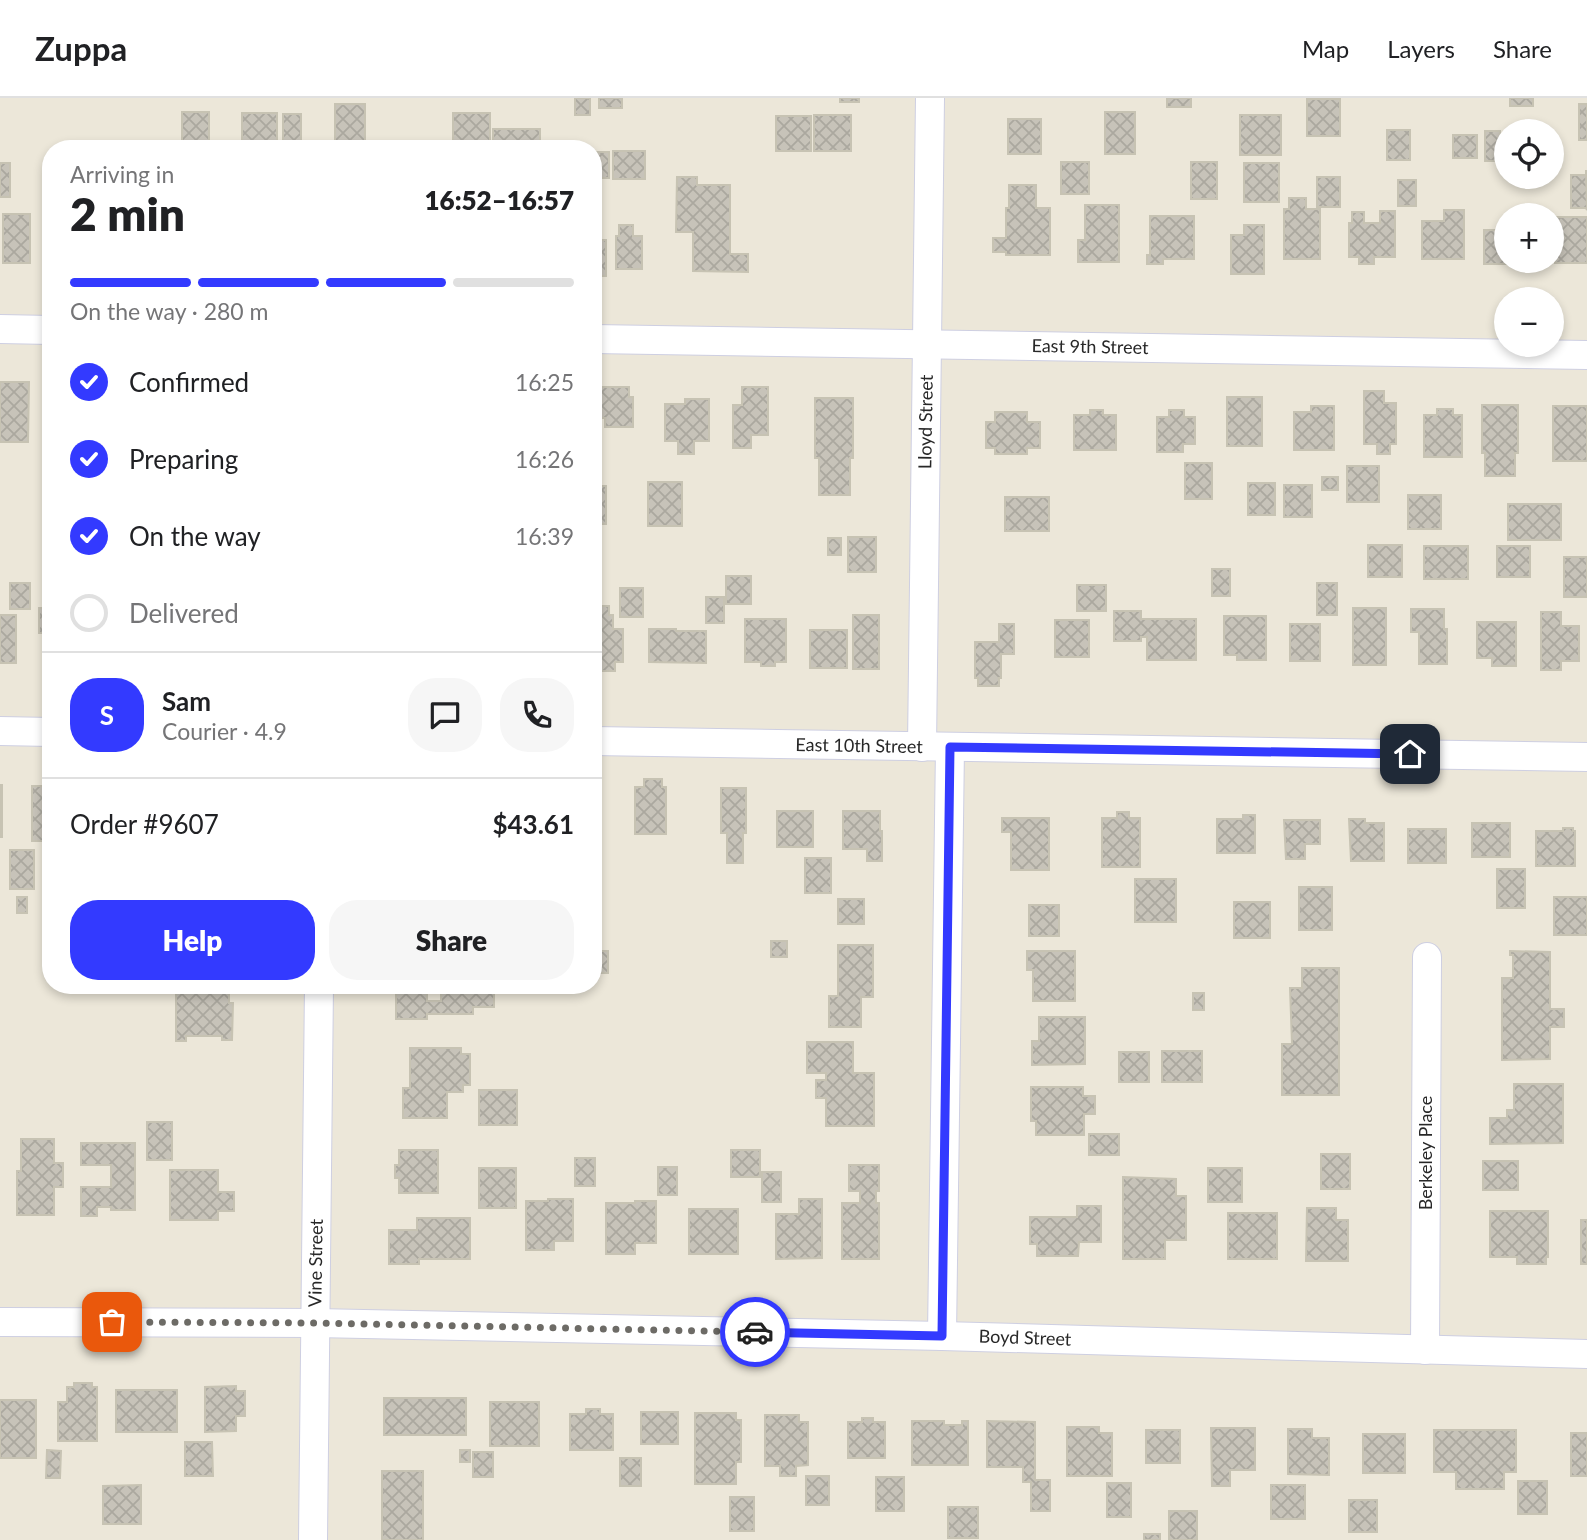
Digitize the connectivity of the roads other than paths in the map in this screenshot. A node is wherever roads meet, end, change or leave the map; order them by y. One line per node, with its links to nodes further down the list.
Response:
1 (930, 98): 5 (street, Lloyd Street)
2 (0, 329): 3 (street)
3 (42, 330)
4 (602, 339): 5 (street, East 9th Street)
5 (927, 345): 6 (street, East 9th Street); 10 (street, Lloyd Street)
6 (1587, 355)
7 (0, 731): 8 (street)
8 (42, 732)
9 (602, 741): 10 (street, East 10th Street)
10 (922, 747): 11 (street, East 10th Street)
11 (950, 747): 12 (street, East 10th Street); 17 (street)
12 (1587, 757)
13 (1427, 957): 18 (street, Berkeley Place)
14 (319, 994): 16 (street, Vine Street)
15 (0, 1322): 16 (street, Boyd Street)
16 (315, 1323): 17 (street, Boyd Street); 20 (street, Vine Street)
17 (942, 1336): 18 (street, Boyd Street)
18 (1425, 1350): 19 (street, Boyd Street)
19 (1587, 1354)
20 (313, 1540)

